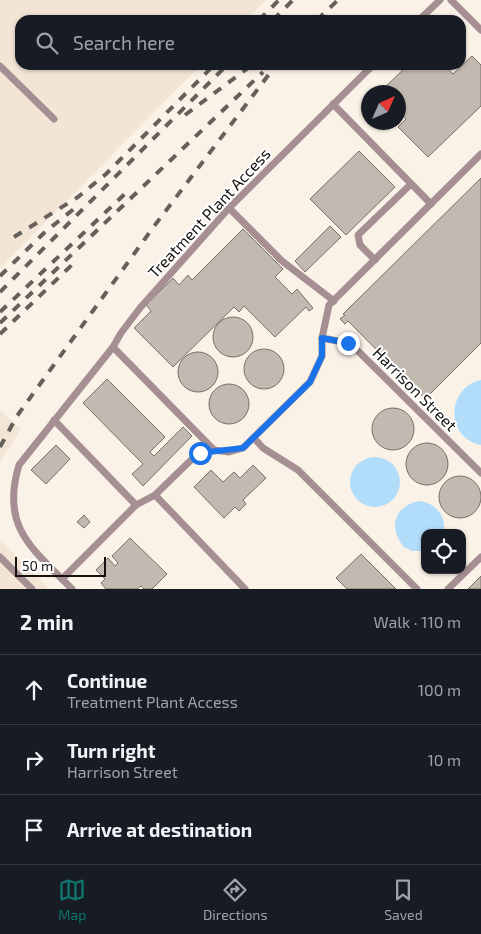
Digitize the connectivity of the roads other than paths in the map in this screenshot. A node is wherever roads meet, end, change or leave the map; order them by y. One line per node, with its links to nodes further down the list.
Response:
1 (440, 0): 3 (lane)
2 (451, 0): 4 (lane)
3 (424, 15)
4 (481, 30)
5 (0, 66): 8 (lane)
6 (368, 70): 7 (lane, Treatment Plant Access)
7 (333, 104): 10 (lane); 12 (lane, Treatment Plant Access)
8 (54, 119)
9 (481, 154): 11 (lane)
10 (411, 184): 11 (lane); 13 (lane)
11 (431, 204): 13 (lane)
12 (229, 208): 14 (lane); 16 (lane, Treatment Plant Access)
13 (375, 260): 14 (lane)
14 (334, 301): 15 (lane)
15 (322, 338): 18 (lane); 20 (lane, Harrison Street)
16 (113, 347): 17 (lane, Treatment Plant Access); 19 (lane)
17 (54, 420): 22 (lane); 25 (lane, Treatment Plant Access)
18 (254, 438): 19 (lane); 29 (lane)
19 (214, 450): 21 (lane)
20 (481, 473)
21 (155, 495): 22 (lane); 28 (lane)
22 (136, 505): 25 (lane)
23 (0, 557): 26 (lane)
24 (481, 557): 30 (lane)
25 (62, 579): 27 (lane, Treatment Plant Access)
26 (32, 589)
27 (72, 589)
28 (245, 589)
29 (417, 589)
30 (448, 589)

